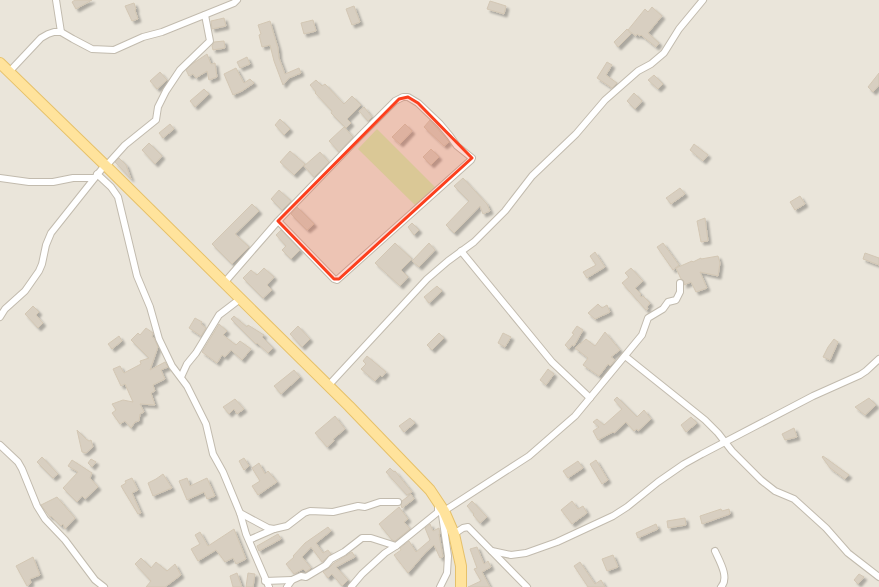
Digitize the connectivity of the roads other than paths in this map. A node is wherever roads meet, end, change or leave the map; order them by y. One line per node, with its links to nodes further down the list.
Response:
1 (56, 0): 5 (street)
2 (237, 0): 4 (street)
3 (703, 0): 12 (street)
4 (204, 14): 5 (street); 8 (street)
5 (61, 32): 7 (street)
6 (0, 63): 7 (main road)
7 (9, 72): 8 (main road)
8 (105, 165): 9 (street); 13 (main road)
9 (95, 176): 10 (street); 16 (street); 19 (street)
10 (0, 178)
11 (278, 221): 11 (street); 13 (street)
12 (461, 251): 20 (street); 21 (street)
13 (224, 283): 15 (main road)
14 (680, 283): 17 (street)
15 (240, 299): 19 (street); 20 (main road)
16 (0, 316)
17 (626, 356): 21 (street); 22 (street)
18 (879, 359): 22 (street)
19 (181, 377): 26 (street)
20 (328, 386): 25 (main road)
21 (590, 398): 25 (street)
22 (725, 442): 32 (street); 33 (street)
23 (0, 445): 36 (street)
24 (398, 502): 27 (street)
25 (441, 507): 28 (main road); 30 (street); 40 (street)
26 (240, 513): 27 (street); 29 (street)
27 (274, 529): 29 (street)
28 (454, 534): 32 (street); 41 (main road)
29 (249, 540): 35 (street)
30 (396, 546): 34 (street); 39 (street)
31 (715, 550): 43 (street)
32 (492, 551): 42 (street)
33 (879, 578)
34 (292, 580): 35 (street); 38 (street)
35 (265, 581): 37 (street)
36 (104, 587)
37 (269, 587)
38 (287, 587)
39 (351, 587)
40 (440, 587)
41 (461, 587)
42 (527, 587)
43 (721, 587)

